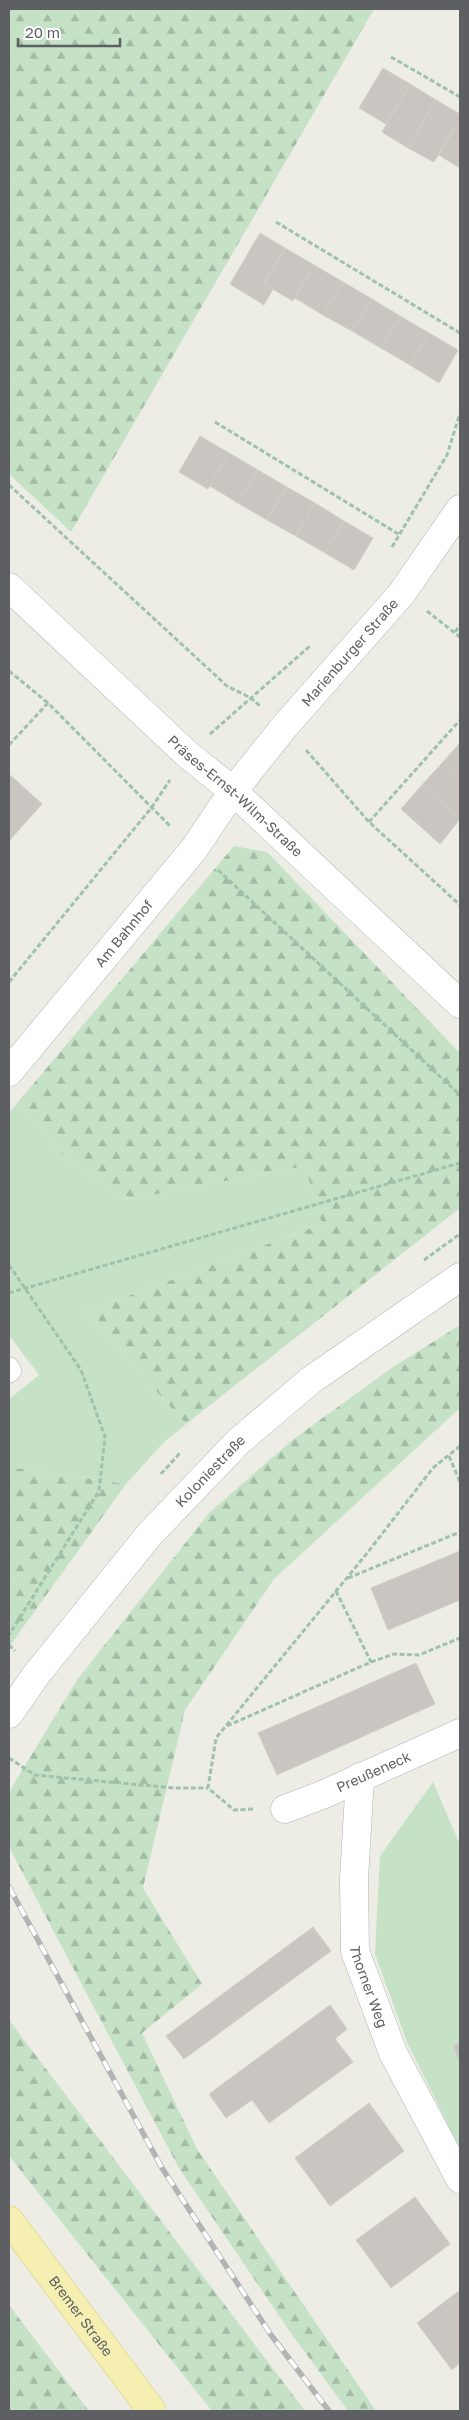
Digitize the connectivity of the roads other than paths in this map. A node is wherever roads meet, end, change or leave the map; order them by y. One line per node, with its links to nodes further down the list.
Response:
1 (460, 510): 3 (street, Marienburger Straße)
2 (9, 588): 3 (street, Präses-Ernst-Wilm-Straße)
3 (233, 791): 4 (street, Präses-Ernst-Wilm-Straße); 5 (street, Am Bahnhof)
4 (460, 1004)
5 (9, 1072)
6 (460, 1277): 9 (street, Koloniestraße)
7 (9, 1368): 8 (lane)
8 (9, 1373)
9 (13, 1708)
10 (460, 1732): 11 (street, Preußeneck)
11 (360, 1777): 12 (street, Preußeneck); 13 (street, Thorner Weg)
12 (285, 1809)
13 (460, 2179)
14 (9, 2220): 15 (main road, Bremer Straße)
15 (152, 2411)

